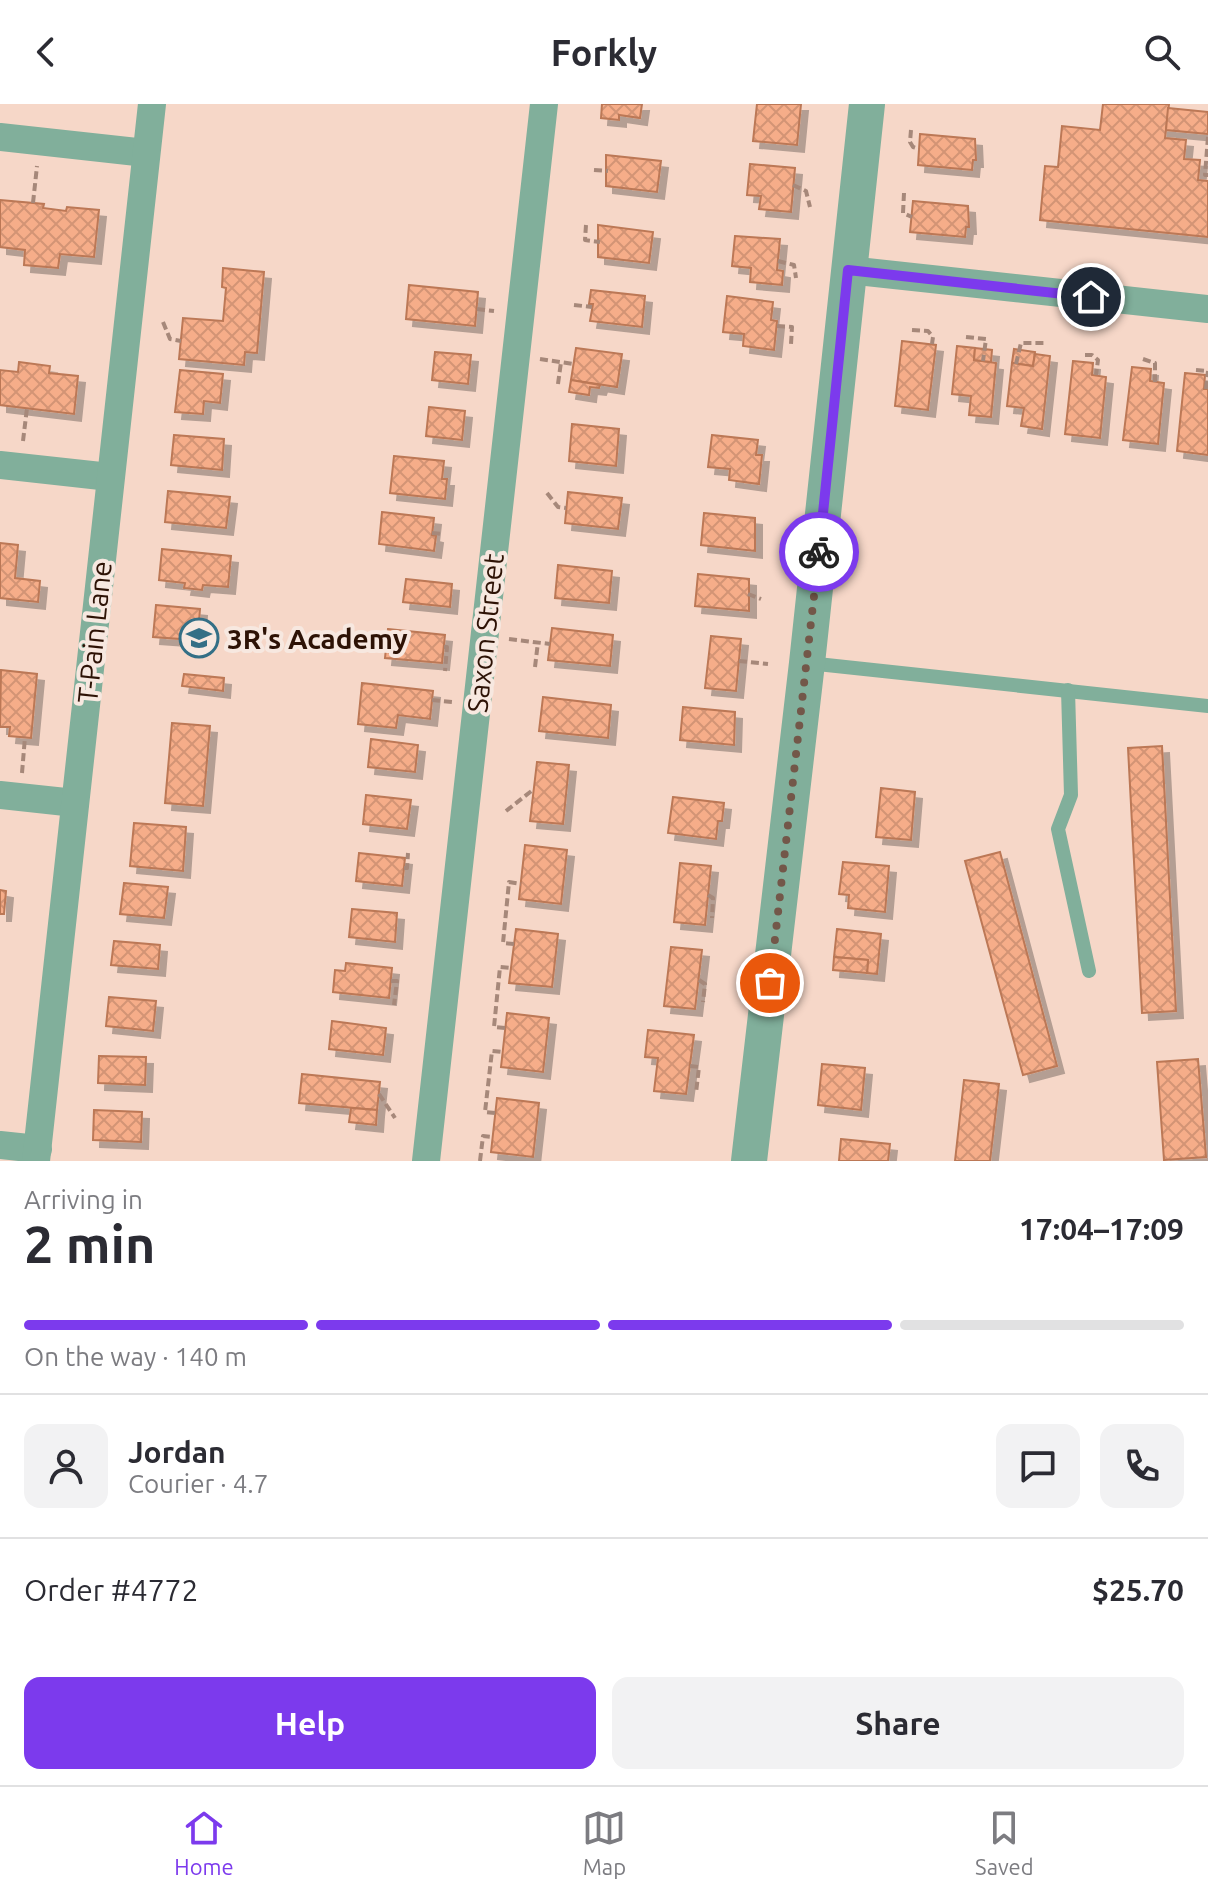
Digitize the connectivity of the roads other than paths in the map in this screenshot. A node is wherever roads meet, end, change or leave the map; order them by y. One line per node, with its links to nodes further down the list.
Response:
1 (152, 104): 6 (street, T-Pain Lane)
2 (538, 104): 3 (lane)
3 (544, 104): 19 (street, Saxon Street)
4 (867, 104): 7 (street)
5 (0, 137): 6 (street)
6 (146, 153): 10 (street, T-Pain Lane)
7 (848, 270): 8 (street); 11 (street)
8 (1208, 309)
9 (10, 466): 10 (street)
10 (110, 477): 15 (street, T-Pain Lane)
11 (807, 663): 12 (lane); 20 (street)
12 (1068, 690): 13 (lane); 16 (lane)
13 (1208, 706)
14 (11, 787): 15 (street)
15 (75, 803): 18 (street, T-Pain Lane)
16 (1089, 971)
17 (0, 1145): 18 (street)
18 (37, 1155)
19 (426, 1161)
20 (749, 1161)

